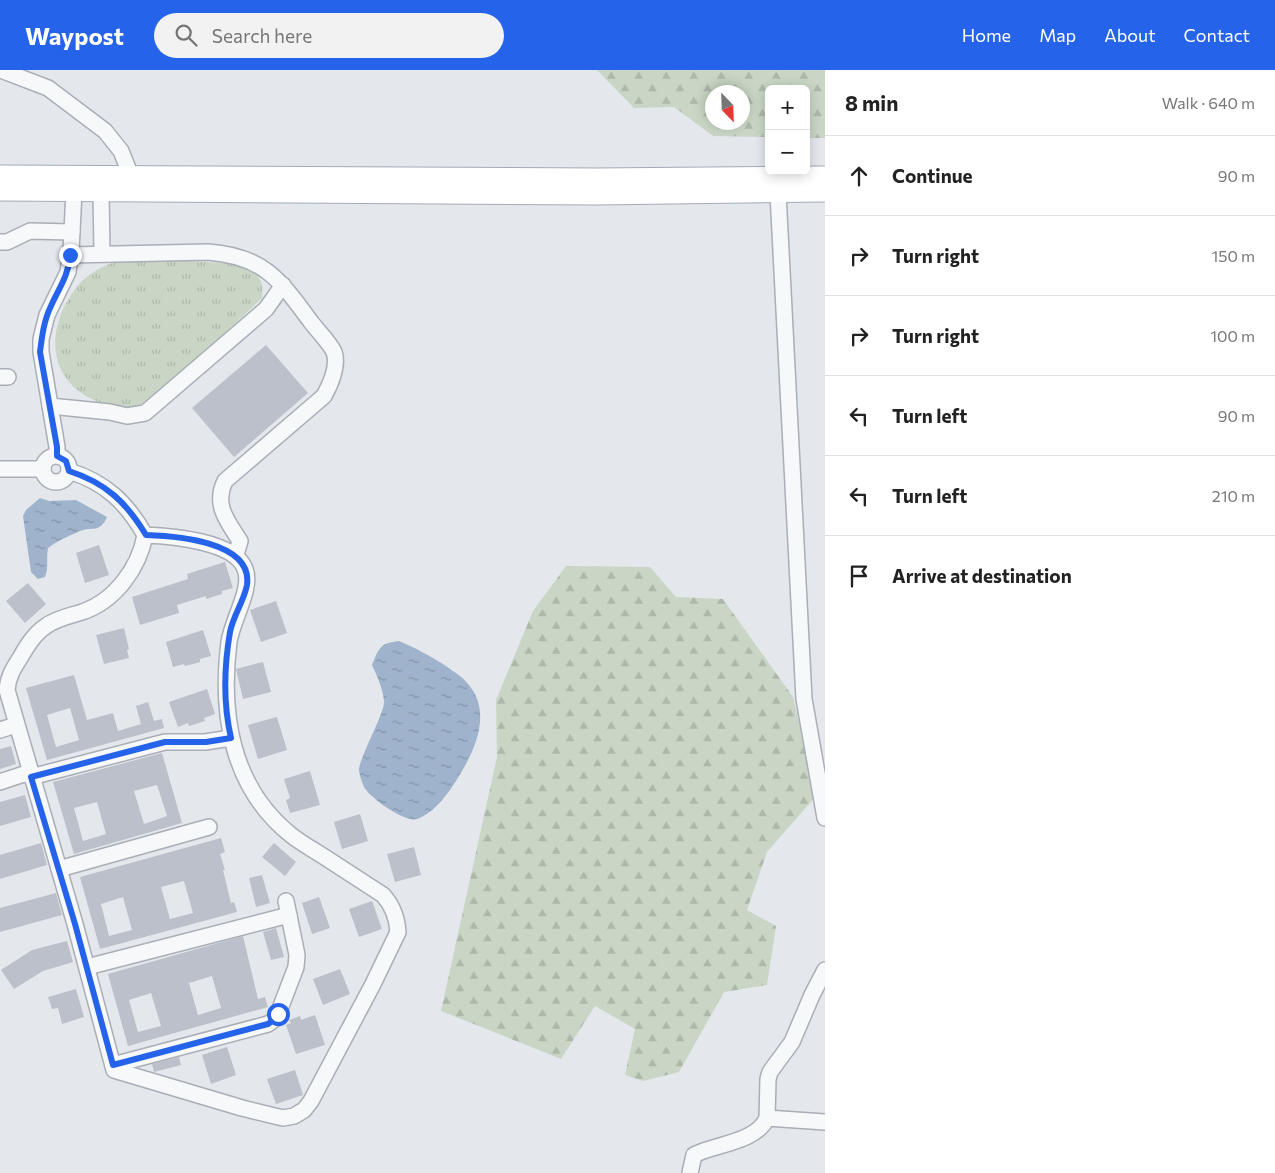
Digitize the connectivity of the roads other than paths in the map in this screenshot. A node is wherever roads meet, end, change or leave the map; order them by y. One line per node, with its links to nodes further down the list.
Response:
1 (1, 70): 3 (street)
2 (0, 175): 3 (main road)
3 (131, 176): 4 (main road)
4 (825, 176)
5 (0, 192): 6 (main road)
6 (74, 192): 7 (main road); 10 (street)
7 (101, 192): 8 (main road); 12 (street)
8 (778, 192): 9 (main road); 27 (street)
9 (825, 192)
10 (72, 232): 11 (street); 13 (street)
11 (0, 242)
12 (102, 254): 13 (street); 14 (street)
13 (70, 255): 15 (street)
14 (283, 284): 15 (street); 21 (street)
15 (50, 406): 16 (street)
16 (57, 456): 18 (street); 19 (street)
17 (0, 469): 18 (street)
18 (43, 469): 19 (street)
19 (69, 471): 20 (street)
20 (146, 535): 21 (street); 22 (street)
21 (236, 556): 24 (street)
22 (16, 725): 23 (street); 25 (street)
23 (0, 730)
24 (231, 738): 25 (street); 32 (street)
25 (31, 775): 26 (street); 29 (street)
26 (0, 782)
27 (825, 818)
28 (209, 827): 29 (street)
29 (59, 869): 30 (street)
30 (86, 966): 32 (street); 32 (street)
31 (825, 970): 33 (street)
32 (113, 1065)
33 (767, 1118): 34 (street); 35 (street)
34 (825, 1122)
35 (690, 1173)

